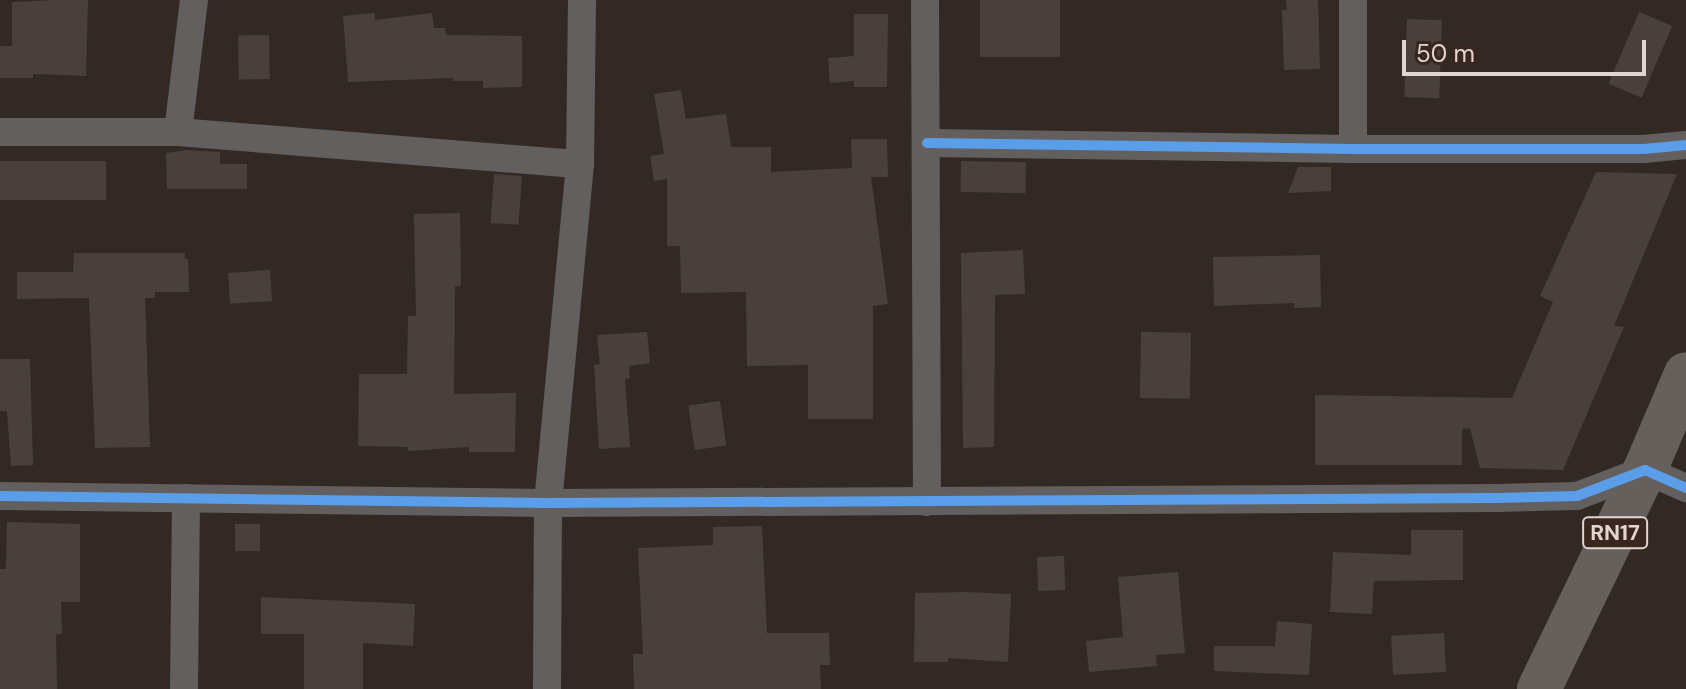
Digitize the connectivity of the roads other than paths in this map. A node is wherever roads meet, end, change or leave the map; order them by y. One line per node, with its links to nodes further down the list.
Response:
1 (194, 0): 6 (street)
2 (582, 0): 10 (street)
3 (925, 0): 7 (street)
4 (1353, 0): 9 (street)
5 (0, 132): 6 (street)
6 (178, 132): 10 (street)
7 (927, 143): 9 (street); 16 (street)
8 (1686, 145): 9 (street)
9 (1353, 149)
10 (580, 164): 17 (street)
11 (1686, 374): 12 (main road, RN17)
12 (1645, 470): 13 (street); 16 (street); 20 (main road, RN17)
13 (1686, 488)
14 (0, 496): 15 (street)
15 (186, 498): 17 (street); 18 (street)
16 (927, 502): 17 (street)
17 (548, 503): 19 (street)
18 (184, 689)
19 (547, 689)
20 (1539, 689)

